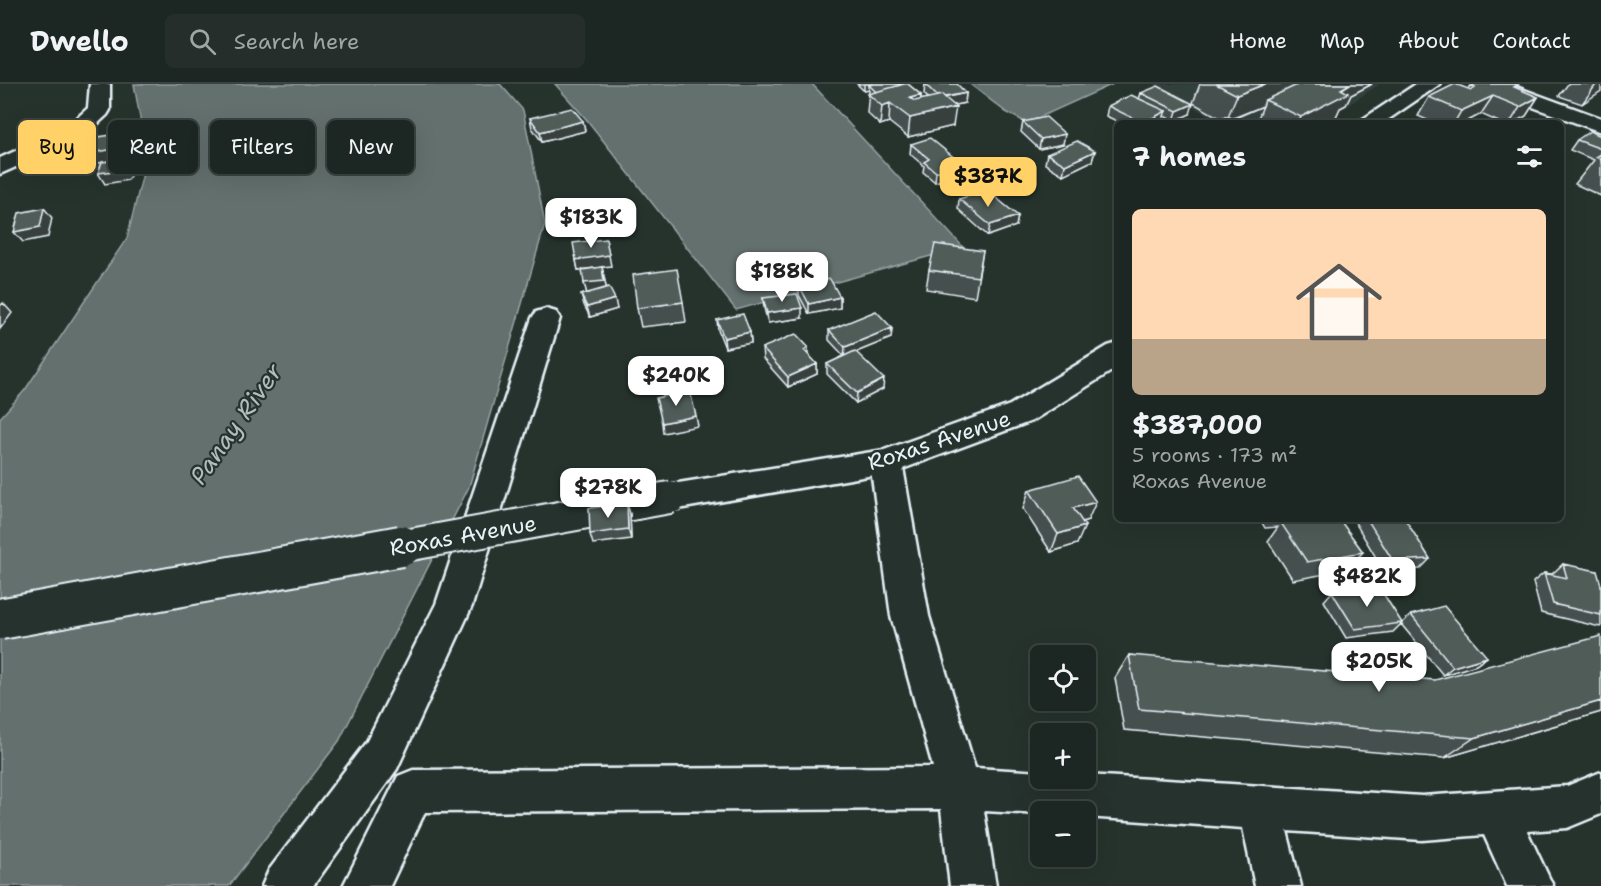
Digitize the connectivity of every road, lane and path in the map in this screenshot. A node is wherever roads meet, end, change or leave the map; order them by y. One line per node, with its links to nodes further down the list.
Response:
1 (100, 84): 6 (street)
2 (1430, 84): 4 (street)
3 (1488, 84): 5 (street)
4 (1373, 120)
5 (1601, 125)
6 (0, 167)
7 (546, 318): 15 (street)
8 (1114, 355): 9 (street, Roxas Avenue)
9 (886, 462): 10 (street, Roxas Avenue, bridge); 11 (street)
10 (0, 619)
11 (960, 788): 13 (street); 16 (street); 17 (street)
12 (1601, 793): 14 (street)
13 (1260, 807): 14 (street); 18 (street)
14 (1496, 813): 19 (street)
15 (285, 886)
16 (366, 886)
17 (973, 886)
18 (1278, 886)
19 (1530, 886)

